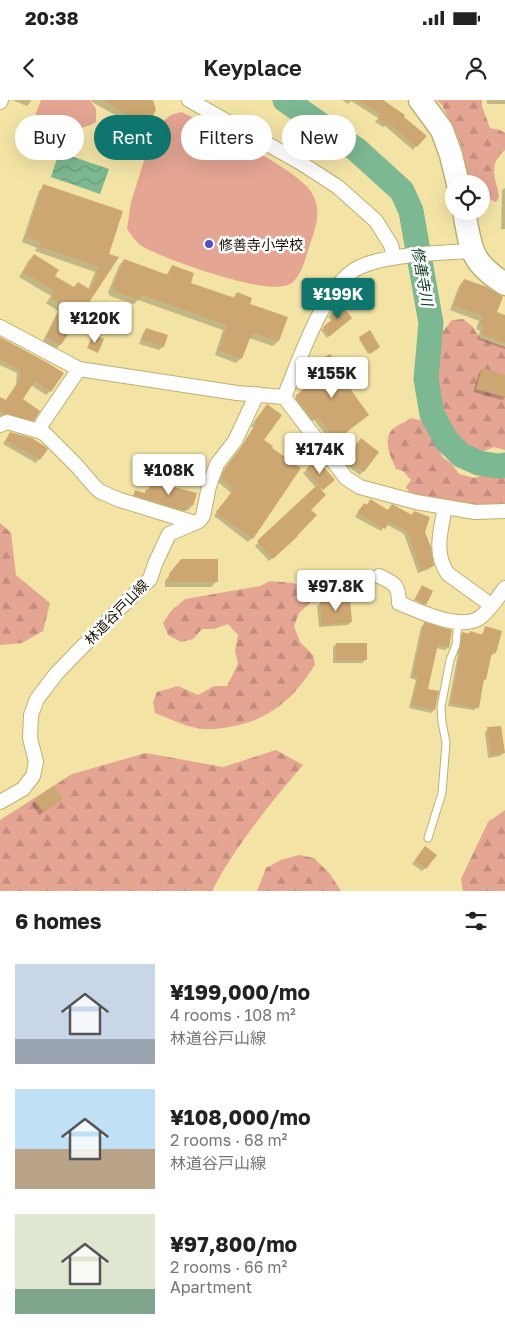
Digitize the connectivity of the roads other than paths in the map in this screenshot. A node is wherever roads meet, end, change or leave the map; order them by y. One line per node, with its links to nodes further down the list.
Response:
1 (189, 100): 6 (street)
2 (420, 100): 3 (main road)
3 (456, 175)
4 (464, 220): 5 (main road)
5 (466, 251): 6 (street); 7 (main road)
6 (397, 258): 11 (street)
7 (504, 282)
8 (0, 327): 9 (street)
9 (79, 369): 10 (street); 13 (street)
10 (257, 394): 11 (street); 16 (street)
11 (284, 397): 14 (street)
12 (0, 425): 13 (street)
13 (39, 431): 16 (street)
14 (445, 507): 15 (street); 19 (street)
15 (505, 511)
16 (195, 523): 21 (street, 林道谷戸山線)
17 (379, 576): 20 (street)
18 (505, 588): 19 (street)
19 (491, 605): 20 (street)
20 (458, 621): 22 (lane)
21 (0, 802)
22 (428, 838)

